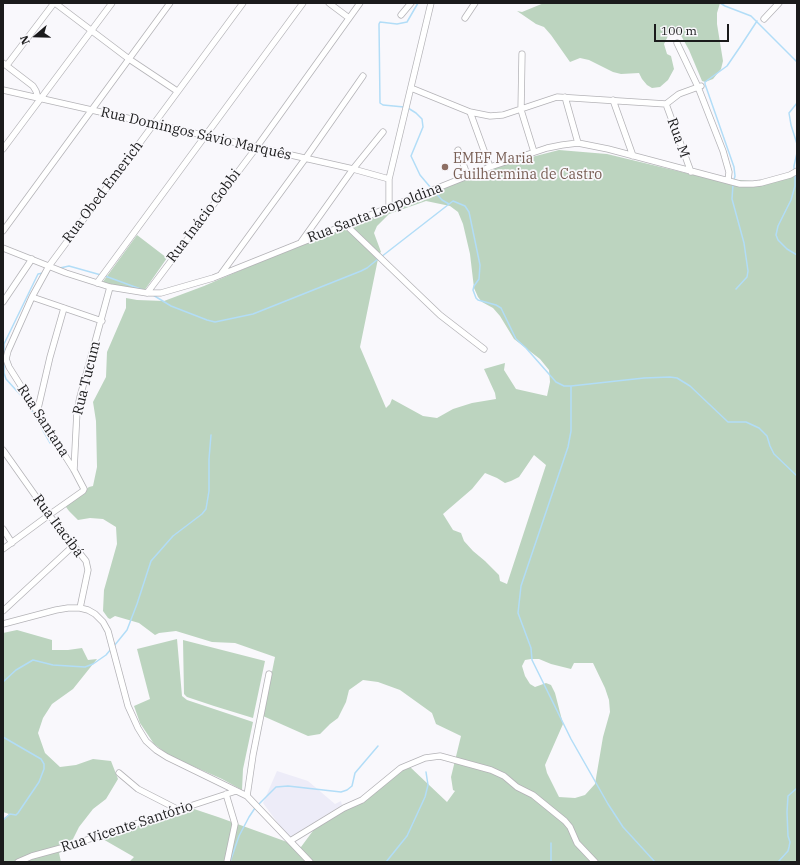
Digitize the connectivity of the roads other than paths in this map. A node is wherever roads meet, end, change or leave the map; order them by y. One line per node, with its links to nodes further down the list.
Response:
1 (54, 3): 16 (street); 20 (street)
2 (112, 3): 16 (street)
3 (170, 3): 19 (street)
4 (243, 3): 25 (street, Rua Obed Emerich)
5 (303, 3): 35 (street)
6 (329, 3): 13 (street)
7 (360, 3): 13 (street, Rua Inácio Gobbi)
8 (411, 3): 12 (street)
9 (431, 3): 23 (street)
10 (475, 3): 14 (street)
11 (779, 3): 15 (street)
12 (401, 15)
13 (349, 18): 37 (street, Rua Inácio Gobbi)
14 (465, 18)
15 (764, 19)
16 (91, 31): 19 (street); 27 (street)
17 (677, 43): 22 (street)
18 (522, 54): 31 (street)
19 (129, 59): 25 (street); 30 (street)
20 (5, 64): 27 (street)
21 (363, 76): 42 (street)
22 (700, 86): 29 (street); 49 (street)
23 (411, 88): 32 (street); 48 (street)
24 (3, 90): 27 (street, Rua Domingos Sávio Marquês)
25 (177, 91): 33 (street, Rua Obed Emerich)
26 (565, 97): 28 (street); 31 (street); 36 (street)
27 (40, 99): 30 (street, Rua Domingos Sávio Marquês); 38 (street)
28 (614, 100): 29 (street); 41 (street)
29 (666, 104): 46 (street, Rua M)
30 (92, 110): 33 (street, Rua Domingos Sávio Marquês); 52 (street)
31 (521, 110): 32 (street); 40 (street)
32 (470, 112): 43 (street)
33 (154, 124): 35 (street, Rua Domingos Sávio Marquês); 56 (street, Rua Obed Emerich)
34 (384, 132): 44 (street)
35 (205, 136): 37 (street, Rua Domingos Sávio Marquês); 58 (street)
36 (578, 143): 40 (street, Rua Santa Leopoldina); 41 (street, Rua Santa Leopoldina)
37 (256, 148): 42 (street, Rua Domingos Sávio Marquês); 60 (street, Rua Inácio Gobbi)
38 (3, 149)
39 (458, 150): 47 (street)
40 (534, 152): 43 (street, Rua Santa Leopoldina)
41 (633, 156): 46 (street, Rua Santa Leopoldina)
42 (305, 159): 44 (street, Rua Domingos Sávio Marquês); 57 (street)
43 (490, 167): 47 (street, Rua Santa Leopoldina)
44 (354, 169): 48 (street, Rua Domingos Sávio Marquês); 53 (street)
45 (797, 171): 49 (street, Rua Santa Leopoldina)
46 (691, 172): 49 (street, Rua Santa Leopoldina)
47 (468, 176): 50 (street, Rua Santa Leopoldina)
48 (389, 179): 50 (street)
49 (728, 181)
50 (389, 208): 51 (street, Rua Santa Leopoldina)
51 (346, 225): 53 (street, Rua Santa Leopoldina); 65 (street)
52 (3, 231)
53 (301, 242): 57 (street, Rua Santa Leopoldina)
54 (3, 248): 55 (street, Rua Santa Leopoldina)
55 (32, 259): 56 (street, Rua Santa Leopoldina); 62 (street)
56 (49, 266): 58 (street, Rua Santa Leopoldina); 61 (street, Rua Santana)
57 (220, 275): 60 (street, Rua Santa Leopoldina)
58 (97, 283): 59 (street, Rua Santa Leopoldina)
59 (110, 287): 60 (street, Rua Santa Leopoldina); 64 (street, Rua Tucum)
60 (147, 293)
61 (32, 297): 63 (street); 66 (street, Rua Santana)
62 (3, 302)
63 (64, 308): 64 (street); 66 (street)
64 (102, 321): 68 (street, Rua Tucum)
65 (484, 349)
66 (38, 413): 68 (street, Rua Santana)
67 (3, 450): 69 (street, Rua Itacibá)
68 (74, 470): 69 (street, Rua Santana)
69 (48, 515): 71 (street); 72 (street, Rua Itacibá)
70 (3, 529): 71 (street)
71 (12, 543): 73 (street)
72 (73, 546): 74 (street, Rua Itacibá); 75 (street)
73 (3, 549)
74 (80, 608): 76 (street); 79 (street)
75 (3, 611)
76 (3, 624)
77 (269, 674): 81 (street)
78 (119, 773): 82 (street)
79 (236, 791): 80 (street, Rua Vicente Santório); 81 (street)
80 (226, 794): 82 (street, Rua Vicente Santório); 85 (street)
81 (247, 796): 83 (street)
82 (180, 810): 84 (street, Rua Vicente Santório)
83 (290, 841): 86 (street); 87 (street)
84 (18, 862)
85 (227, 862)
86 (310, 862)
87 (595, 862)

